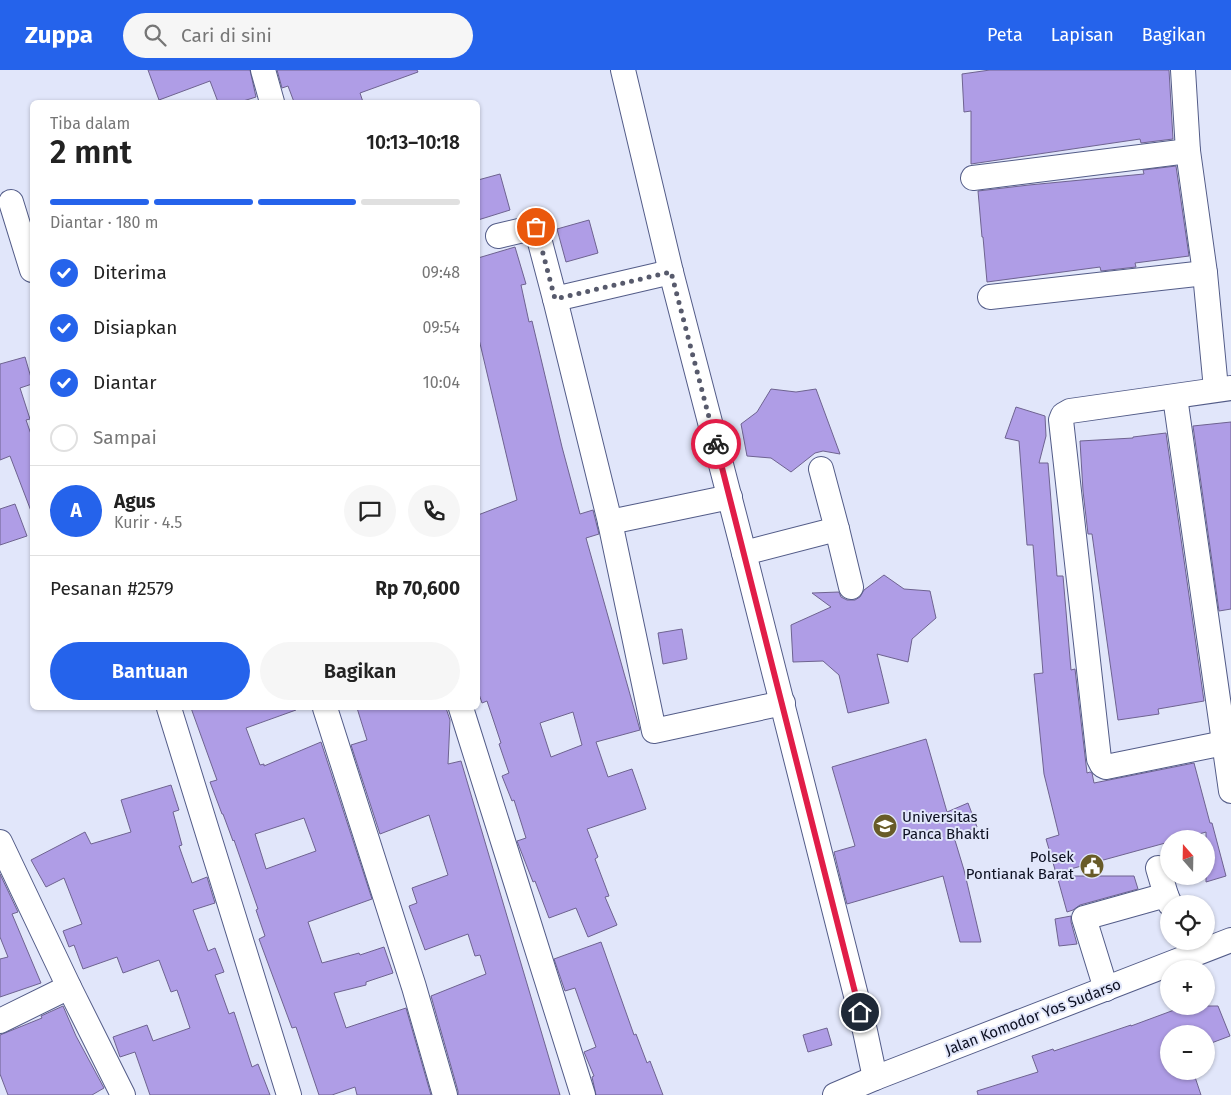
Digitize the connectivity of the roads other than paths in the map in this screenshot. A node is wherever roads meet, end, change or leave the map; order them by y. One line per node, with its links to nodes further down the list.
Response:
1 (263, 70): 4 (street)
2 (624, 70): 10 (street)
3 (1183, 70): 5 (street)
4 (271, 100)
5 (1188, 151): 6 (street); 11 (street)
6 (973, 178)
7 (20, 210): 9 (street)
8 (498, 236): 13 (street)
9 (30, 260)
10 (671, 272): 13 (street); 17 (street)
11 (1205, 273): 12 (street); 14 (street)
12 (990, 297)
13 (555, 299): 18 (street)
14 (1223, 388): 15 (street)
15 (1175, 397): 26 (street); 26 (street)
16 (821, 469): 19 (street)
17 (730, 496): 18 (street); 20 (street)
18 (610, 522): 22 (street)
19 (836, 529): 20 (street); 21 (street)
20 (744, 553): 22 (street)
21 (851, 587)
22 (783, 703): 38 (street)
23 (170, 710): 40 (street)
24 (326, 710): 41 (street)
25 (462, 710): 42 (street)
26 (1224, 743): 27 (street)
27 (1231, 791)
28 (3, 856): 35 (street)
29 (1158, 868): 30 (street)
30 (1167, 895)
31 (1160, 901): 36 (street)
32 (1231, 940): 33 (street, Jalan Komodor Yos Sudarso)
33 (1215, 943)
34 (1184, 950): 36 (street, Jalan Komodor Yos Sudarso)
35 (69, 987): 37 (street); 39 (street)
36 (1106, 989): 38 (street, Jalan Komodor Yos Sudarso)
37 (0, 1021)
38 (875, 1078): 43 (street, Jalan Komodor Yos Sudarso)
39 (121, 1094)
40 (289, 1095)
41 (445, 1095)
42 (583, 1095)
43 (835, 1095)

